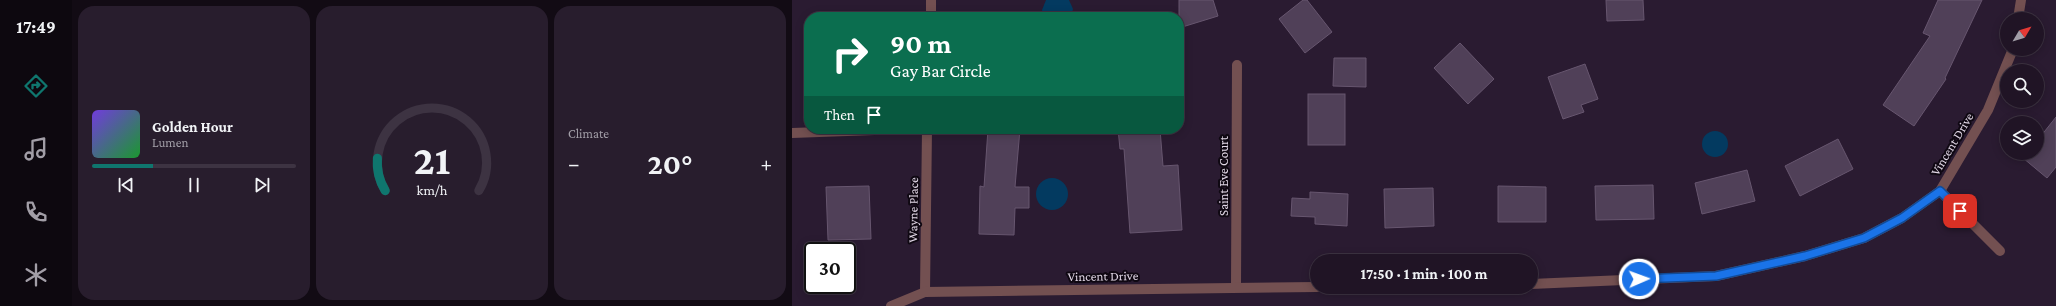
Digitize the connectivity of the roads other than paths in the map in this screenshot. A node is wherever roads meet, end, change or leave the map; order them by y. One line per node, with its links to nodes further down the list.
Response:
1 (931, 0): 3 (street)
2 (2021, 0): 4 (street)
3 (931, 12)
4 (2019, 12)
5 (2010, 56): 10 (street, Vincent Drive)
6 (1236, 65): 13 (street, Saint Eve Court)
7 (792, 133): 8 (street)
8 (804, 133)
9 (927, 134): 15 (street, Wayne Place)
10 (1940, 191): 11 (street); 12 (street, Vincent Drive)
11 (2000, 251)
12 (1538, 284)
13 (1236, 287): 14 (street, Vincent Drive); 15 (street, Vincent Drive)
14 (1310, 287)
15 (925, 292): 16 (street, Vincent Drive)
16 (891, 306)

